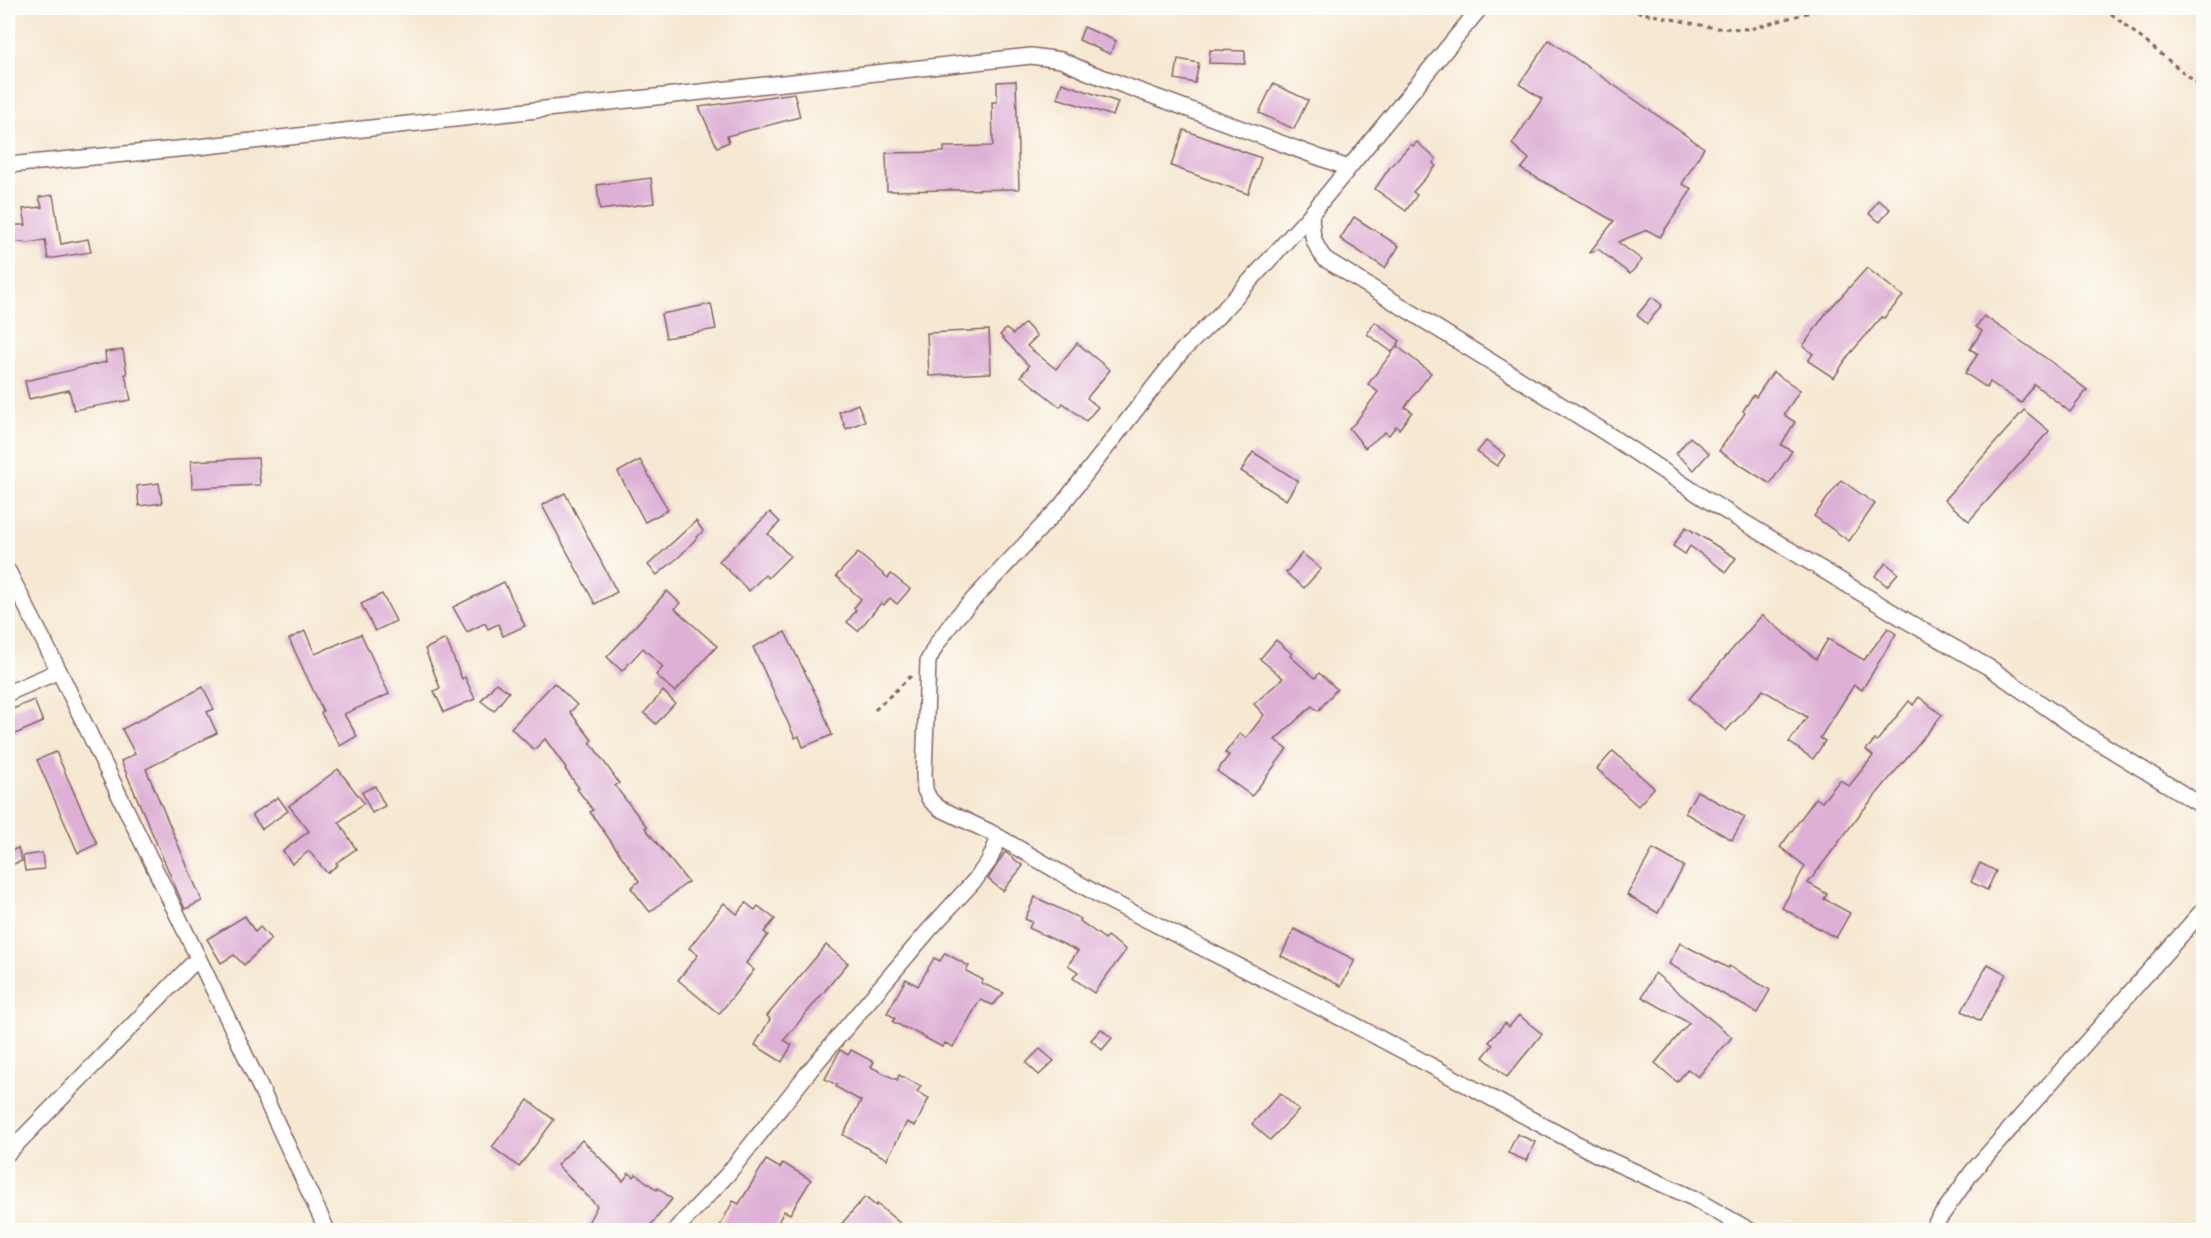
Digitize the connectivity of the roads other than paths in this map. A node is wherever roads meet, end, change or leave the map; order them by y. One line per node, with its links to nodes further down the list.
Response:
1 (1480, 8): 3 (street)
2 (8, 165): 3 (street)
3 (1348, 168): 4 (street)
4 (1311, 214): 8 (street); 9 (street)
5 (8, 571): 6 (street)
6 (58, 671): 7 (street); 11 (street)
7 (8, 693)
8 (2204, 807)
9 (999, 838): 14 (street); 15 (street)
10 (2204, 909): 16 (street)
11 (198, 958): 12 (street); 13 (street)
12 (8, 1153)
13 (327, 1230)
14 (675, 1230)
15 (1749, 1230)
16 (1934, 1230)

